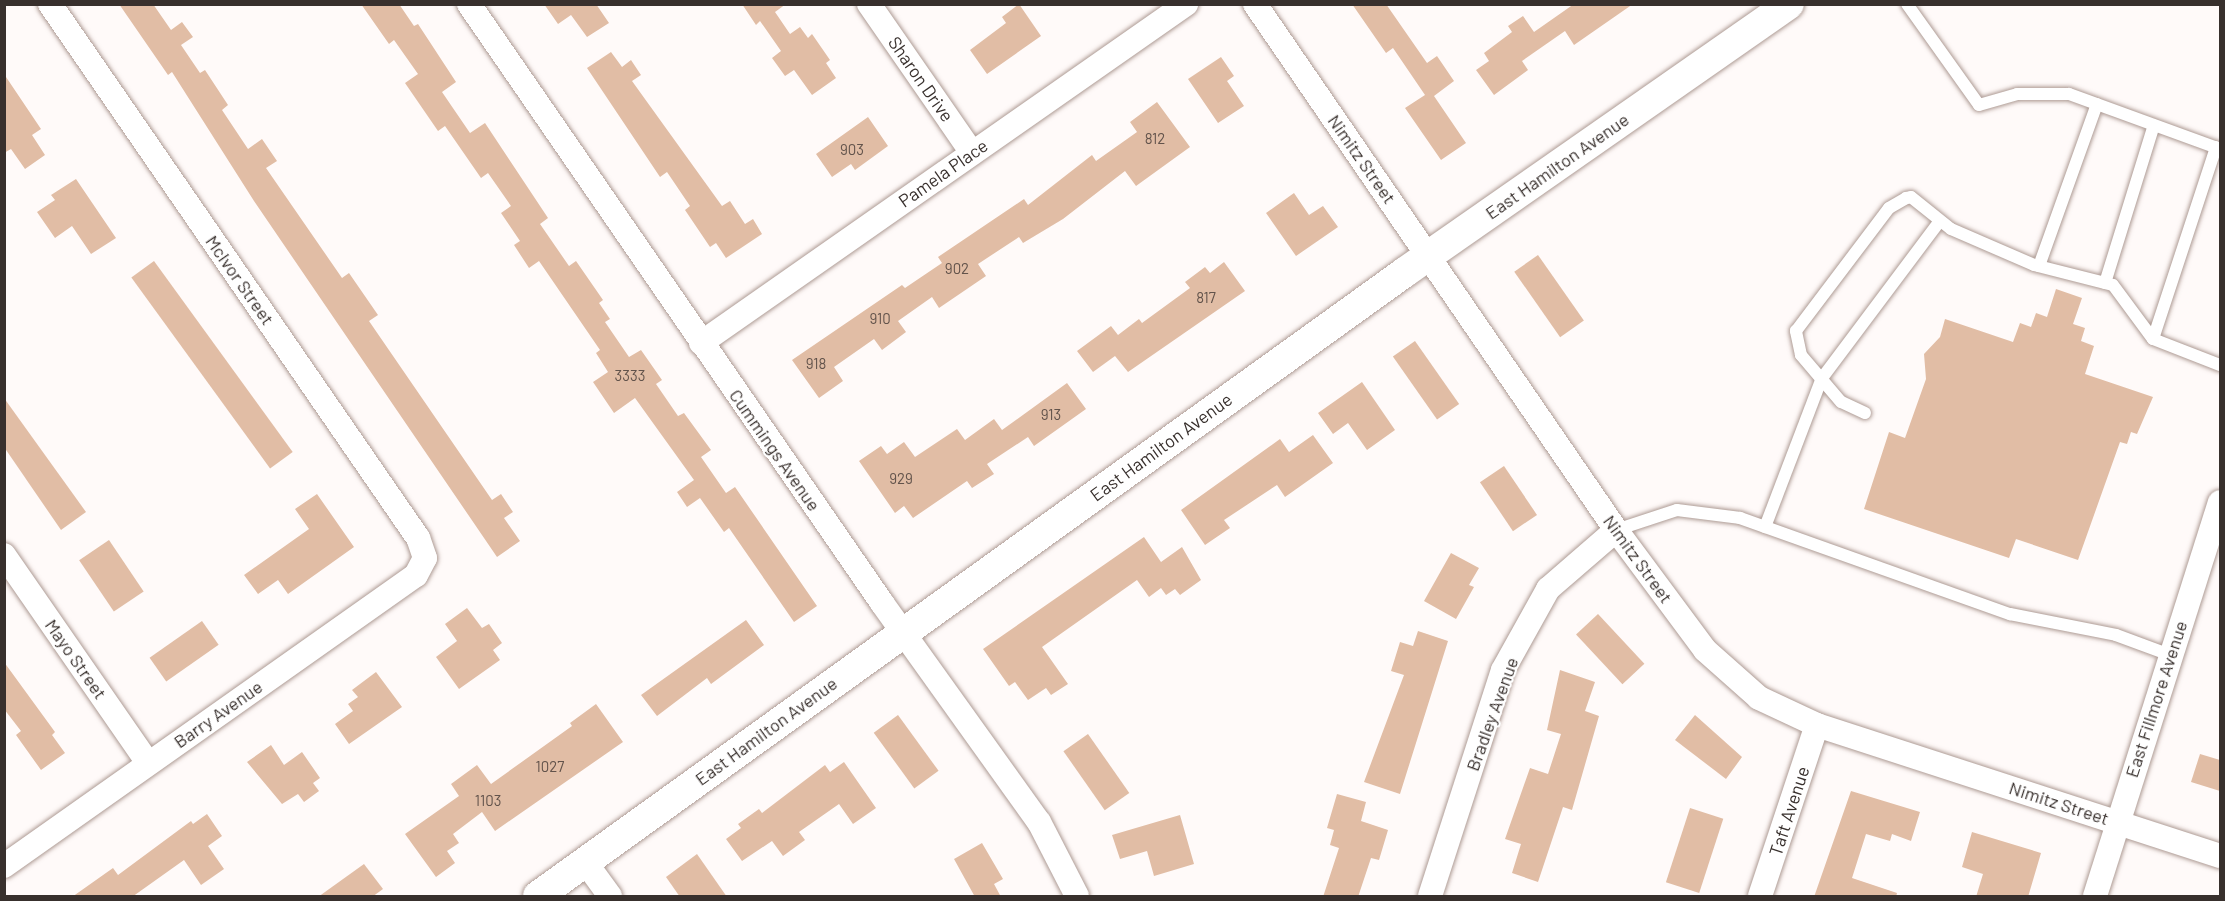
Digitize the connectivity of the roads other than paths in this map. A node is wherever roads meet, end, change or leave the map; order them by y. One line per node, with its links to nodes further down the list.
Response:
1 (50, 4): 25 (street, McIvor Street)
2 (469, 4): 17 (street, Cummings Avenue)
3 (869, 4): 11 (street, Sharon Drive)
4 (1186, 4): 11 (street, Pamela Place)
5 (1255, 4): 13 (street, Nimitz Street)
6 (1789, 4): 13 (street, East Hamilton Avenue)
7 (1907, 4): 8 (lane)
8 (2097, 104): 9 (lane); 14 (lane)
9 (2154, 125): 10 (lane); 15 (lane)
10 (2218, 148): 16 (lane)
11 (972, 153): 17 (street, Pamela Place)
12 (1940, 221): 14 (lane); 19 (lane); 19 (lane)
13 (1429, 255): 23 (street, Nimitz Street); 26 (street, East Hamilton Avenue)
14 (2039, 266): 15 (lane)
15 (2105, 283): 16 (lane)
16 (2154, 339): 18 (lane)
17 (701, 343): 26 (street, Cummings Avenue)
18 (2220, 365)
19 (1822, 378): 20 (lane); 22 (lane)
20 (1865, 413)
21 (2220, 502): 27 (street, East Fillmore Avenue)
22 (1765, 527): 23 (lane); 27 (lane)
23 (1617, 530): 28 (street, Nimitz Street); 37 (street, Bradley Avenue)
24 (4, 555): 29 (street, Mayo Street)
25 (425, 558): 29 (street, Barry Avenue)
26 (902, 632): 32 (street, East Hamilton Avenue); 36 (street, Cummings Avenue)
27 (2170, 655): 30 (street, East Fillmore Avenue)
28 (1817, 725): 30 (street, Nimitz Street); 38 (street, Taft Avenue)
29 (148, 763): 33 (street, Barry Avenue)
30 (2116, 822): 31 (street, Nimitz Street); 39 (street, East Fillmore Avenue)
31 (2220, 856)
32 (586, 863): 34 (street, East Hamilton Avenue); 35 (street)
33 (4, 866)
34 (538, 897)
35 (610, 897)
36 (1077, 897)
37 (1430, 897)
38 (1760, 897)
39 (2095, 897)

